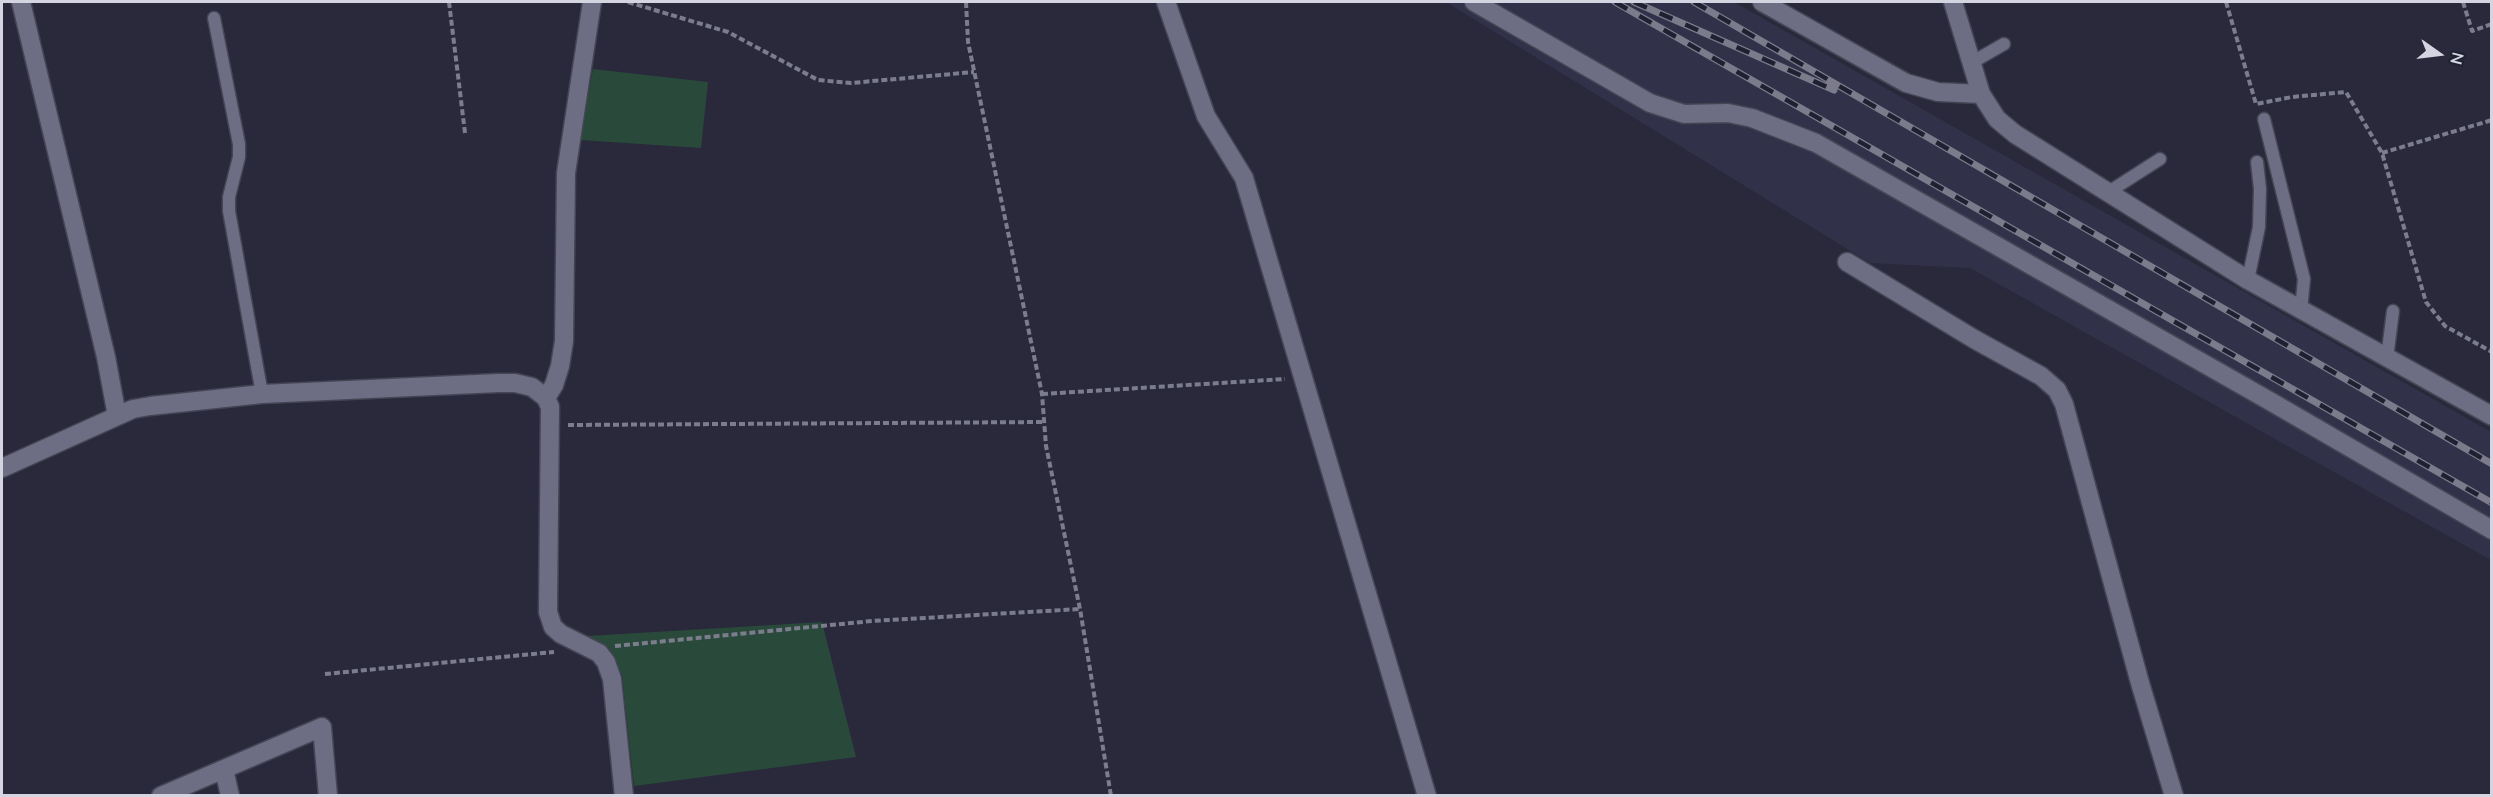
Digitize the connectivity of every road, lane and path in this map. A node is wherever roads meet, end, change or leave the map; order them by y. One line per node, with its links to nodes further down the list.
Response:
1 (21, 2): 35 (street)
2 (449, 2): 20 (path)
3 (592, 2): 34 (street)
4 (628, 2): 16 (path)
5 (966, 2): 16 (path)
6 (1166, 2): 31 (street)
7 (1474, 2): 40 (street)
8 (1762, 2): 17 (street)
9 (1953, 2): 15 (street)
10 (2226, 2): 21 (path)
11 (2463, 2): 13 (path)
12 (214, 18): 32 (lane)
13 (2492, 24)
14 (2004, 44): 15 (lane)
15 (1971, 63): 17 (street)
16 (974, 72): 33 (path)
17 (1981, 94): 24 (street)
18 (2264, 119): 27 (lane)
19 (2492, 120): 21 (path)
20 (465, 133)
21 (2382, 153): 29 (path)
22 (2160, 159): 24 (lane)
23 (2257, 162): 26 (lane)
24 (2107, 193): 26 (street)
25 (1847, 262): 51 (street)
26 (2248, 280): 27 (street)
27 (2301, 311): 30 (street)
28 (2393, 311): 30 (lane)
29 (2492, 352)
30 (2387, 358): 36 (street)
31 (1304, 378): 33 (path); 50 (street)
32 (262, 394): 34 (street); 35 (street)
33 (1042, 394): 37 (path)
34 (546, 398): 38 (street)
35 (117, 416): 39 (street)
36 (2492, 416)
37 (1044, 422): 38 (path); 41 (path)
38 (551, 425): 42 (street)
39 (2, 468)
40 (2492, 530)
41 (1080, 609): 42 (path); 49 (path)
42 (589, 648): 43 (path); 48 (street)
43 (324, 674)
44 (224, 769): 45 (street); 46 (street); 47 (street)
45 (161, 795)
46 (230, 795)
47 (328, 795)
48 (624, 795)
49 (1111, 795)
50 (1427, 795)
51 (2174, 795)

